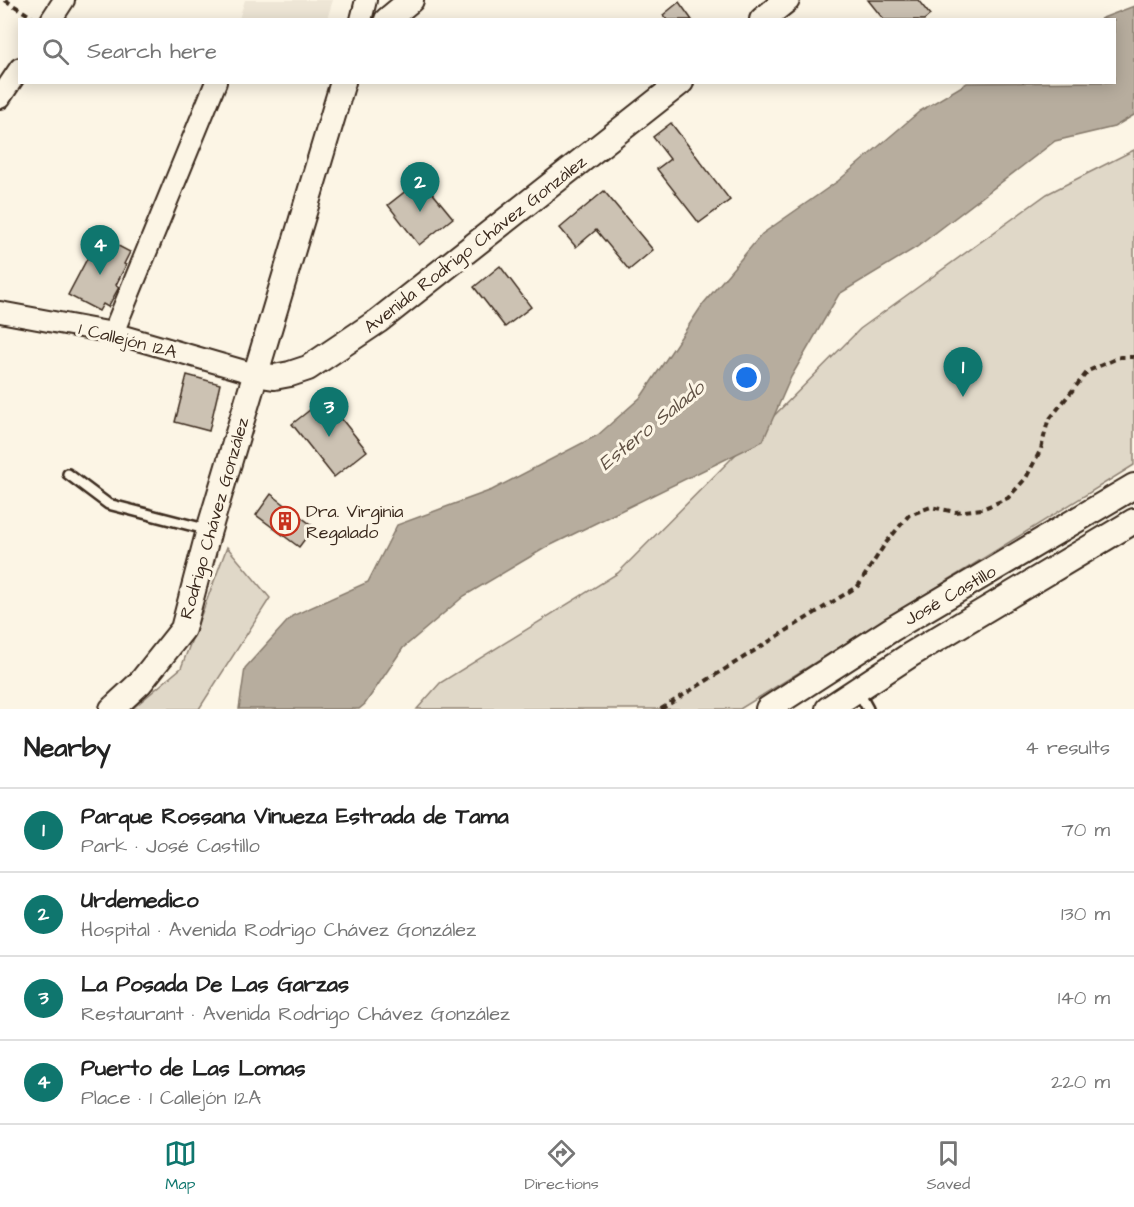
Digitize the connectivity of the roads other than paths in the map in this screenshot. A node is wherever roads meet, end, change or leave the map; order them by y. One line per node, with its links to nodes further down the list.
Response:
1 (64, 0): 4 (street)
2 (366, 0): 5 (street)
3 (411, 0): 6 (street)
4 (52, 18)
5 (362, 18)
6 (389, 18)
7 (18, 71): 11 (street)
8 (215, 84): 13 (street)
9 (342, 84): 14 (street, Rodrigo Chávez González)
10 (678, 84): 14 (street, Avenida Rodrigo Chávez González)
11 (0, 98)
12 (0, 312): 13 (street, 1 Callejón 12A)
13 (113, 333): 14 (street, 1 Callejón 12A)
14 (255, 374): 18 (street, Rodrigo Chávez González)
15 (68, 474): 18 (lane)
16 (1134, 486): 19 (street, José Castillo)
17 (1134, 521): 20 (street, José Castillo)
18 (209, 530): 22 (street, Rodrigo Chávez González)
19 (892, 629): 20 (street); 23 (street, José Castillo)
20 (910, 655): 21 (street, José Castillo)
21 (863, 700): 24 (street, José Castillo)
22 (112, 709)
23 (768, 709)
24 (828, 709)

